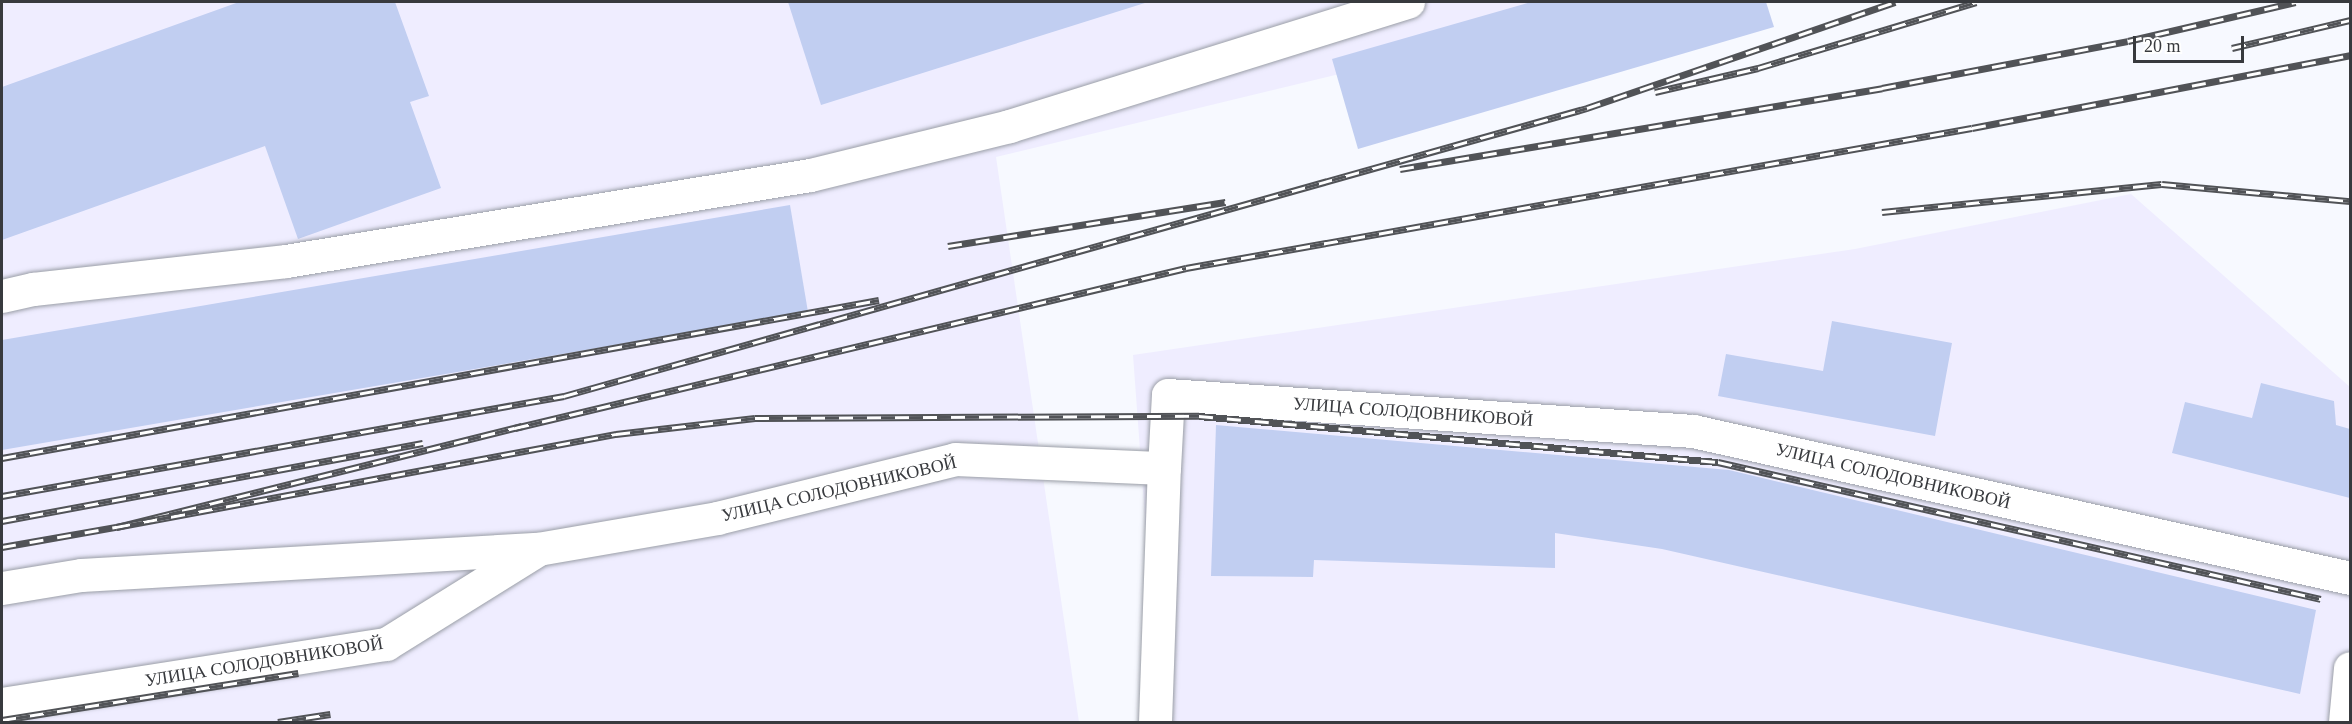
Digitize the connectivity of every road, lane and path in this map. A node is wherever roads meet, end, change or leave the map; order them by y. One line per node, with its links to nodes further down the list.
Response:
1 (1408, 2): 2 (street)
2 (2, 296)
3 (1164, 468): 4 (street, УЛИЦА СОЛОДОВНИКОВОЙ); 5 (street, УЛИЦА СОЛОДОВНИКОВОЙ); 9 (street)
4 (538, 549): 6 (street, УЛИЦА СОЛОДОВНИКОВОЙ); 8 (street, УЛИЦА СОЛОДОВНИКОВОЙ)
5 (2350, 578)
6 (2, 588)
7 (2350, 668): 10 (street)
8 (2, 704)
9 (1155, 723)
10 (2345, 723)

